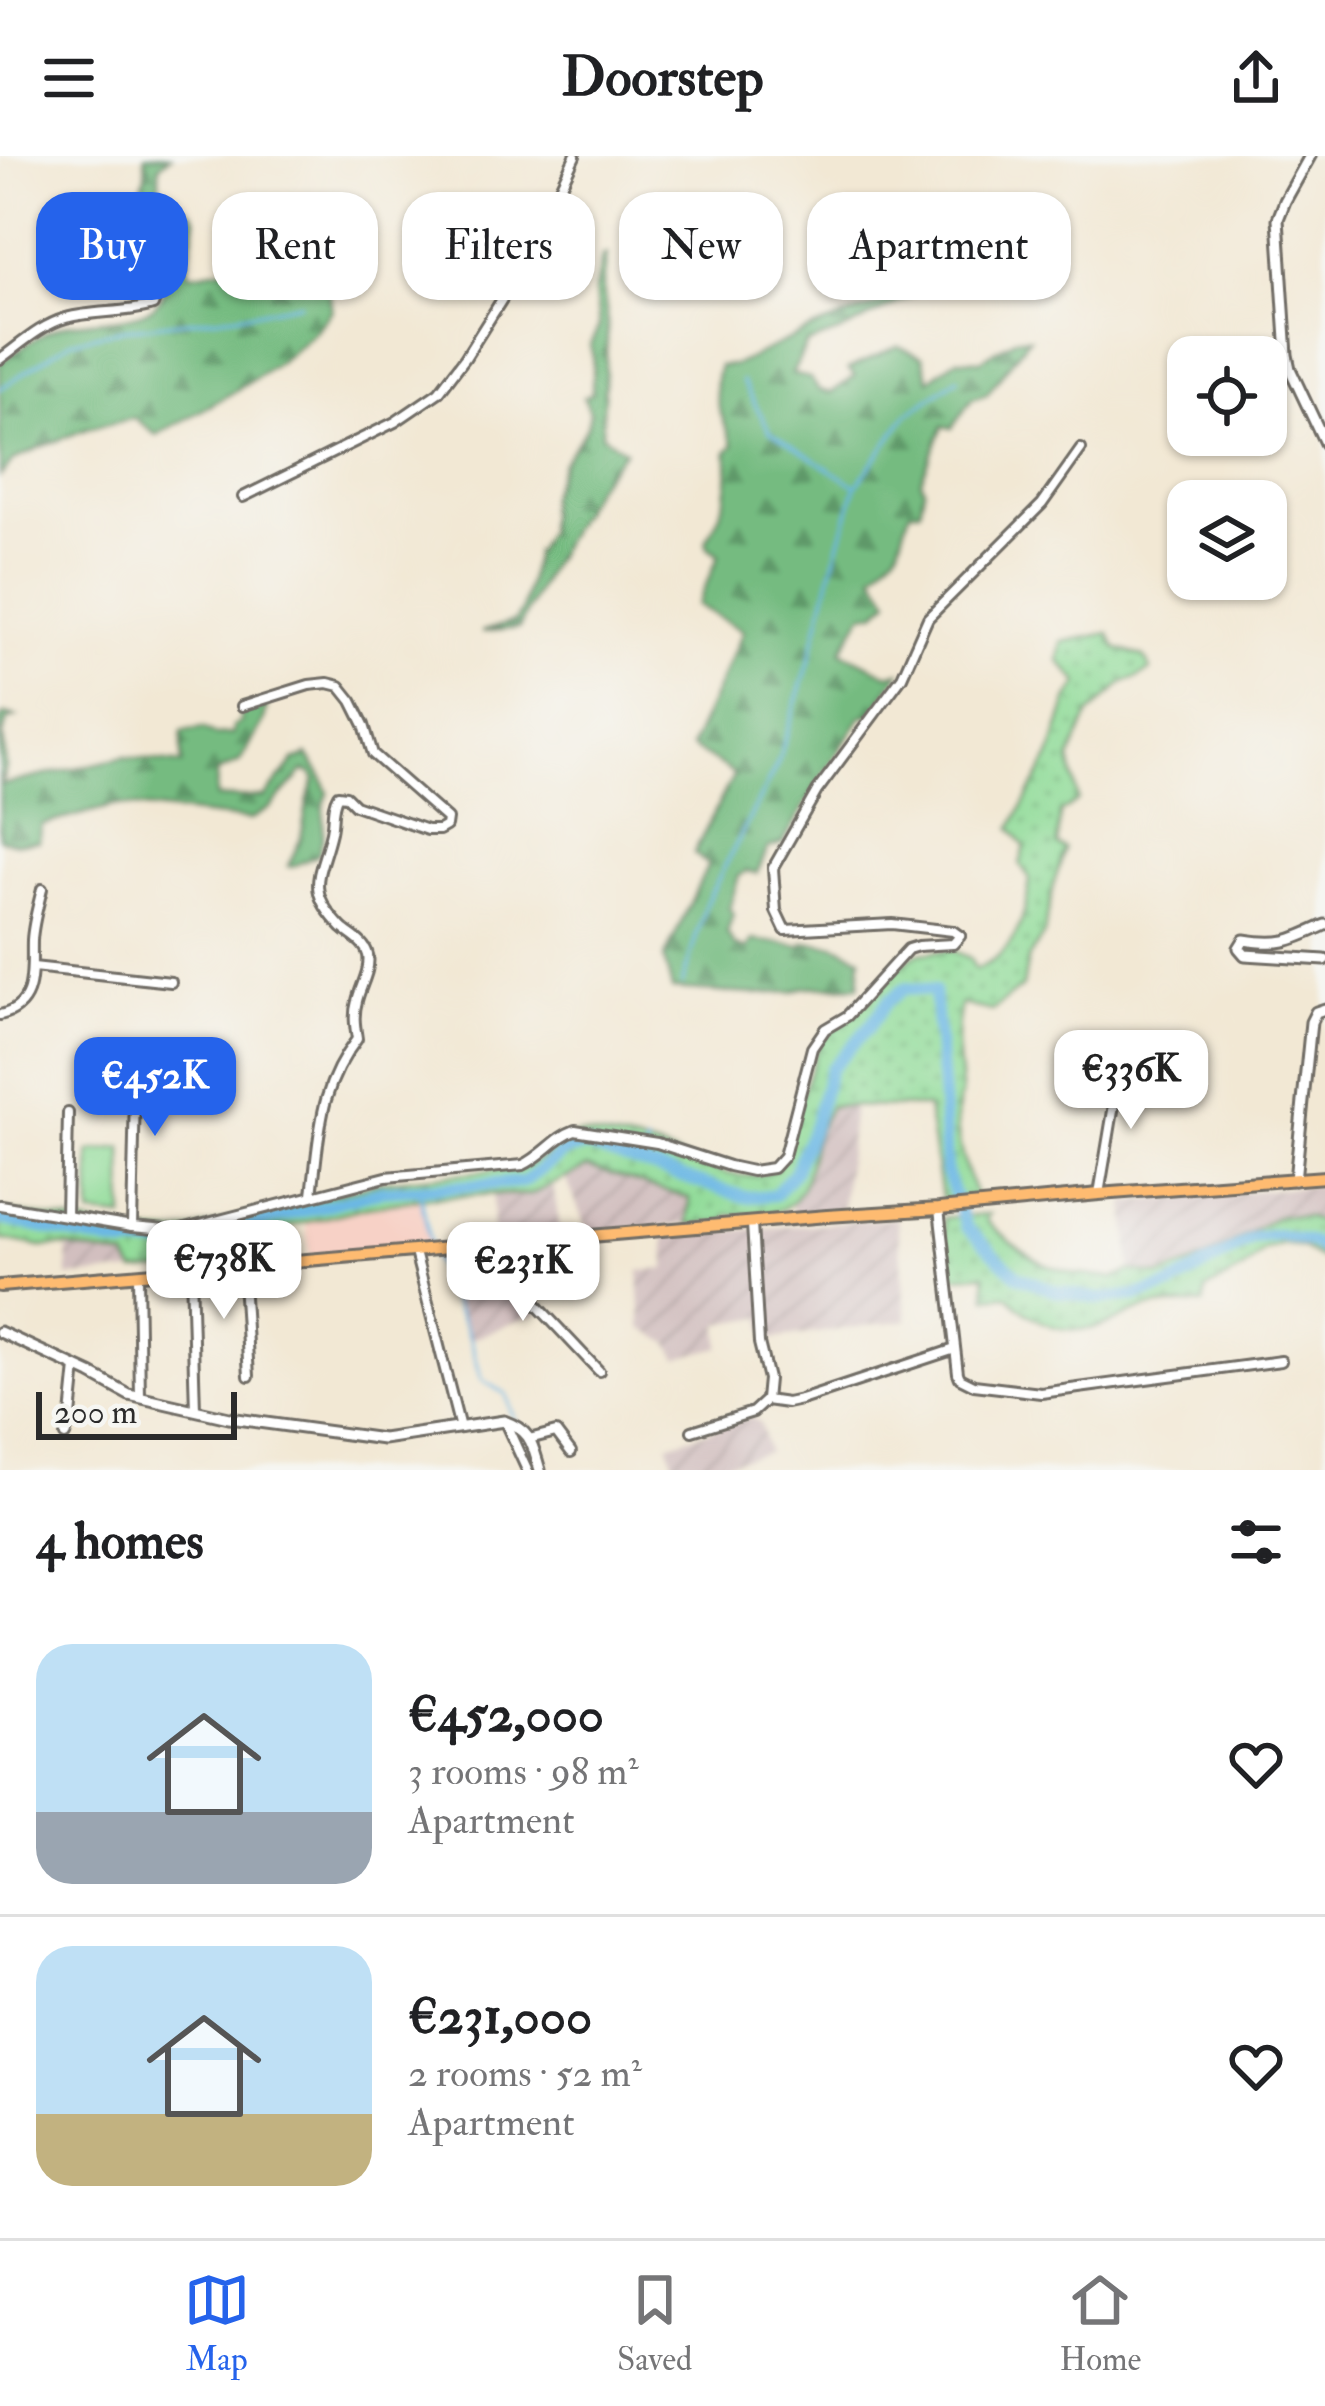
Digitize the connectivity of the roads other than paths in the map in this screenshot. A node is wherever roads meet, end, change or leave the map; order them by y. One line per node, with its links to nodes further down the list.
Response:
1 (575, 156): 7 (street)
2 (1310, 156): 5 (street)
3 (155, 300): 4 (street)
4 (0, 358)
5 (1325, 443)
6 (1081, 449): 21 (street)
7 (243, 497)
8 (242, 706): 21 (street)
9 (42, 890): 12 (street)
10 (1325, 925): 11 (street)
11 (1325, 960)
12 (33, 967): 13 (street); 15 (street)
13 (171, 982)
14 (1325, 1010): 20 (street)
15 (0, 1015)
16 (136, 1048): 27 (street)
17 (1121, 1063): 22 (street)
18 (68, 1113): 25 (street)
19 (1325, 1177): 20 (main road)
20 (1295, 1180): 22 (main road)
21 (312, 1194): 27 (street)
22 (1099, 1194): 24 (main road)
23 (0, 1204): 25 (street)
24 (941, 1209): 26 (main road); 35 (street)
25 (67, 1216): 27 (street)
26 (752, 1224): 28 (main road); 41 (street)
27 (132, 1228)
28 (481, 1246): 29 (main road); 38 (street)
29 (431, 1250): 30 (main road); 44 (street)
30 (242, 1265): 31 (main road); 39 (street)
31 (191, 1270): 32 (main road); 42 (street)
32 (138, 1275): 33 (main road); 40 (street)
33 (0, 1286)
34 (0, 1332): 37 (street)
35 (956, 1349): 36 (street); 41 (street)
36 (1282, 1361)
37 (76, 1367): 40 (street); 46 (street)
38 (599, 1371)
39 (249, 1376)
40 (140, 1397): 42 (street)
41 (766, 1400): 45 (street)
42 (195, 1410): 44 (street)
43 (512, 1424): 44 (street); 47 (street); 49 (street)
44 (460, 1428)
45 (692, 1430)
46 (65, 1436)
47 (529, 1439): 48 (street); 50 (street)
48 (571, 1452)
49 (527, 1470)
50 (541, 1470)

